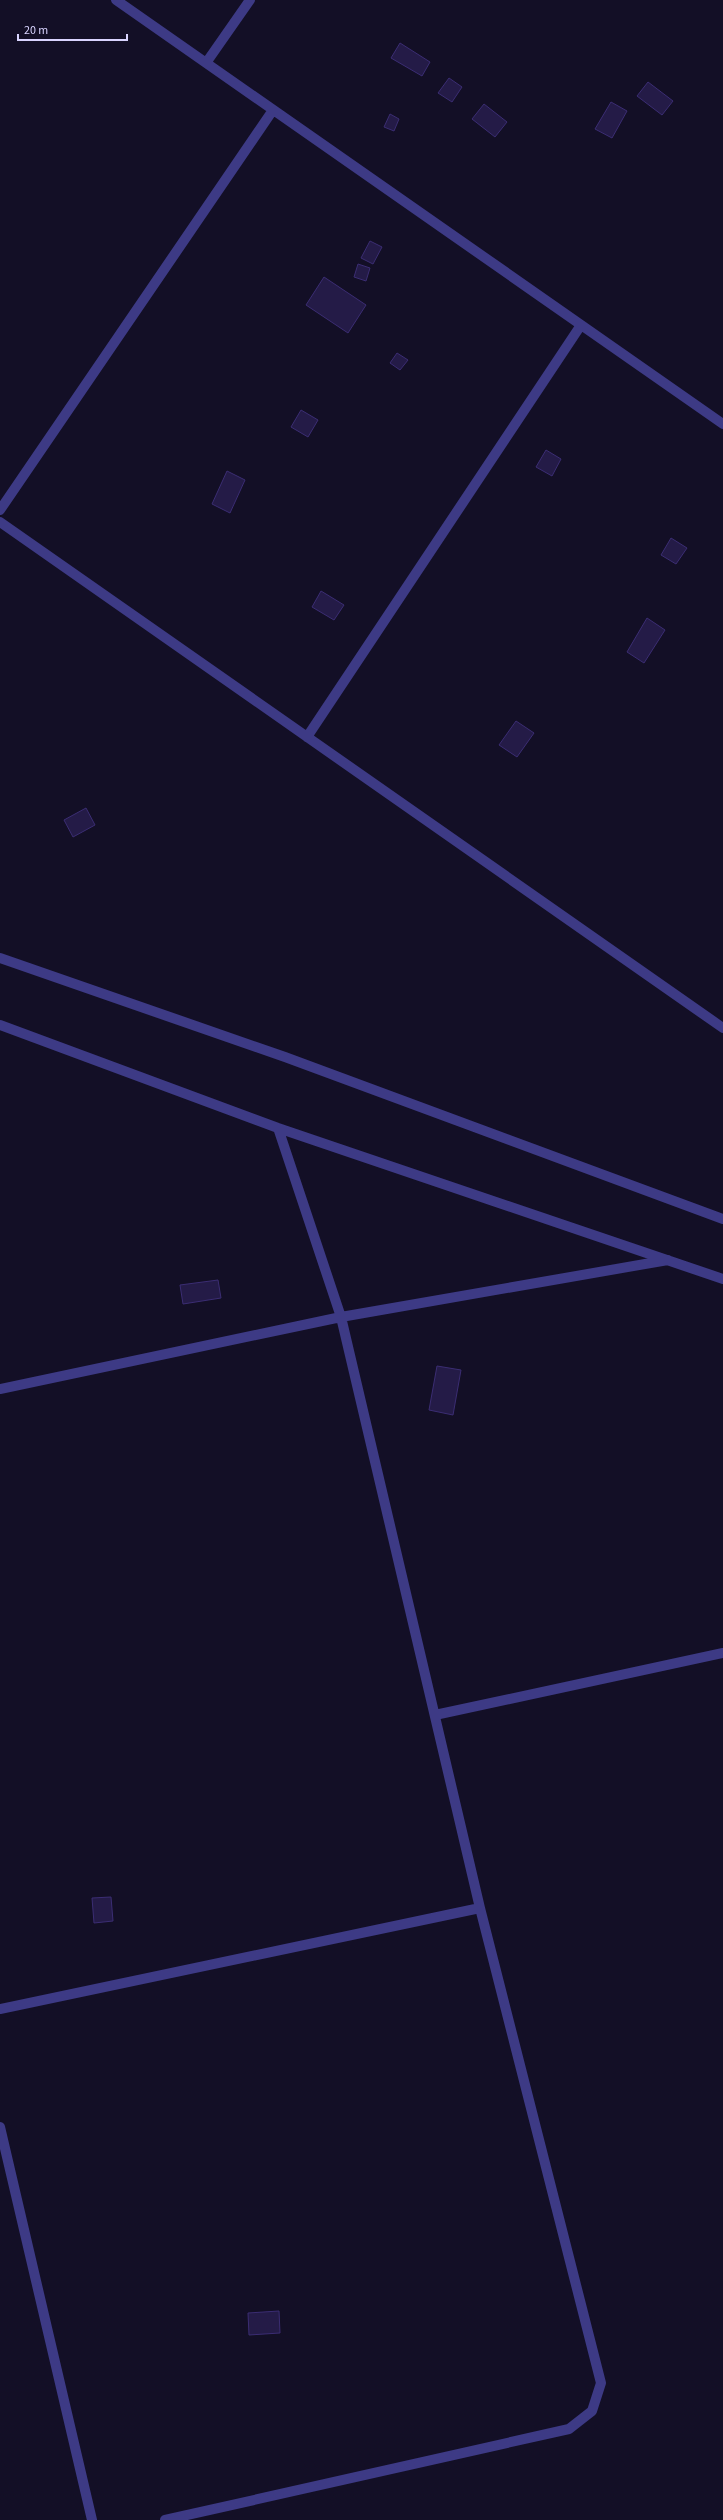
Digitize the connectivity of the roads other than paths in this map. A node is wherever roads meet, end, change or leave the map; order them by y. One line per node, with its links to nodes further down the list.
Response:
1 (116, 0): 3 (street)
2 (250, 0): 3 (street)
3 (206, 63): 4 (street)
4 (273, 110): 5 (street); 7 (street)
5 (581, 325): 6 (street); 9 (street)
6 (723, 424)
7 (0, 510)
8 (0, 522): 9 (street)
9 (307, 737): 12 (street)
10 (0, 958): 14 (street)
11 (0, 1025): 13 (street)
12 (723, 1028)
13 (278, 1128): 15 (street); 17 (street)
14 (723, 1219)
15 (669, 1260): 16 (street); 17 (street)
16 (723, 1279)
17 (341, 1317): 18 (street); 20 (street)
18 (0, 1389)
19 (723, 1653): 20 (street)
20 (435, 1715): 21 (street)
21 (480, 1908): 22 (street); 25 (street)
22 (0, 2009)
23 (0, 2127): 24 (street)
24 (92, 2520)
25 (165, 2520)

